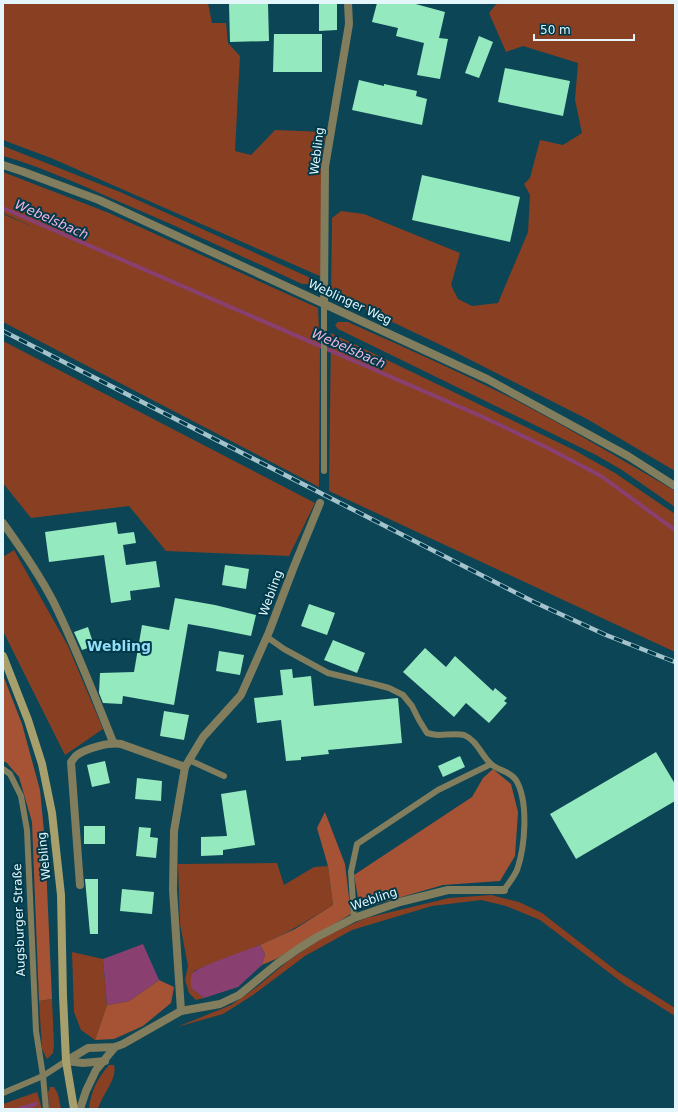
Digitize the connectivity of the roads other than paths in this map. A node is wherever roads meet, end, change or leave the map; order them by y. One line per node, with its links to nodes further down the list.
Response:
1 (348, 3): 3 (street, Webling)
2 (3, 165): 3 (street, Weblinger Weg)
3 (324, 304): 4 (lane); 5 (street, Weblinger Weg)
4 (324, 471)
5 (675, 486)
6 (320, 503): 8 (street, Webling)
7 (3, 523): 10 (street)
8 (267, 636): 11 (street, Webling); 12 (lane)
9 (3, 656): 21 (main road, Webling)
10 (113, 742): 11 (street); 15 (street)
11 (187, 763): 14 (lane); 18 (street, Webling)
12 (491, 764): 16 (lane); 17 (lane)
13 (3, 769): 22 (lane, Augsburger Straße)
14 (224, 776)
15 (80, 885)
16 (504, 890): 17 (street, Webling)
17 (354, 918): 18 (street, Webling)
18 (182, 1011): 19 (street, Webling)
19 (115, 1047): 20 (street, Webling); 21 (street, Webling)
20 (105, 1060): 21 (street); 26 (street, Webling)
21 (66, 1061): 22 (lane); 25 (main road)
22 (43, 1076): 23 (lane); 24 (lane, Augsburger Straße)
23 (3, 1093)
24 (46, 1109)
25 (74, 1109)
26 (80, 1109)

